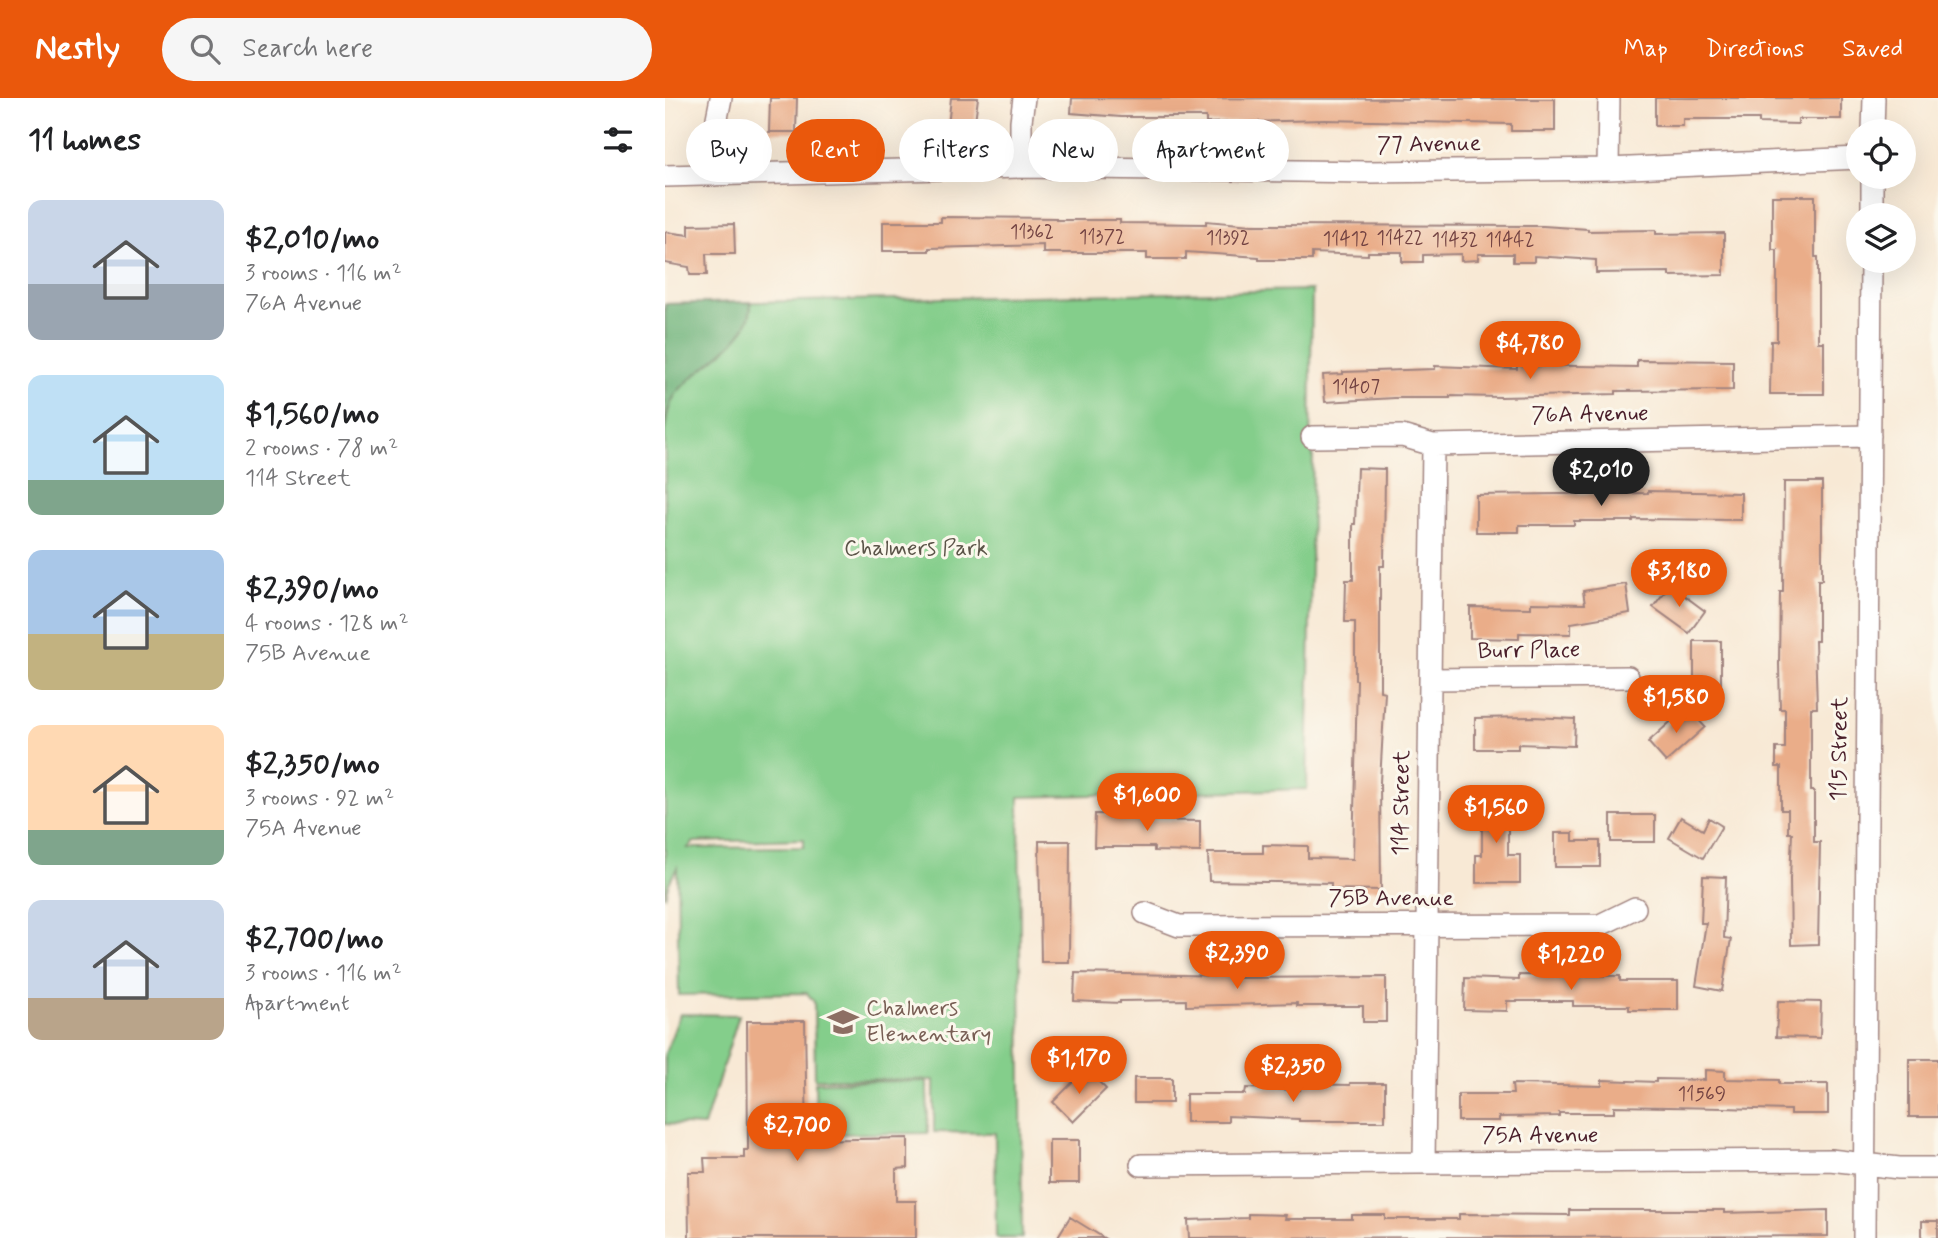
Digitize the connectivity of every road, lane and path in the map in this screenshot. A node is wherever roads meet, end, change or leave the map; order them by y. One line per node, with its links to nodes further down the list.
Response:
1 (721, 98): 5 (street)
2 (1024, 98): 8 (street)
3 (1609, 98): 9 (street)
4 (1874, 98): 6 (street)
5 (717, 119)
6 (1873, 119)
7 (1846, 159): 9 (street, 77 Avenue)
8 (1021, 167): 9 (street, 77 Avenue); 10 (street, 77 Avenue)
9 (1608, 169)
10 (772, 174)
11 (665, 176): 12 (street, 77 Avenue)
12 (686, 176)
13 (1871, 273): 14 (street, 115 Street)
14 (1870, 436): 16 (street, 76A Avenue); 23 (street, 115 Street)
15 (1313, 437): 16 (street, 76A Avenue)
16 (1433, 444): 18 (street, 114 Street)
17 (1628, 677): 18 (street, Burr Place)
18 (1430, 679): 21 (street, 114 Street)
19 (1635, 908): 21 (street, 75B Avenue)
20 (1145, 913): 21 (street, 75B Avenue)
21 (1427, 925): 22 (street, 114 Street)
22 (1424, 1163): 23 (street, 75A Avenue); 24 (street, 75A Avenue)
23 (1864, 1164): 25 (street, 75A Avenue); 26 (street, 115 Street)
24 (1141, 1166)
25 (1938, 1168)
26 (1864, 1238)

